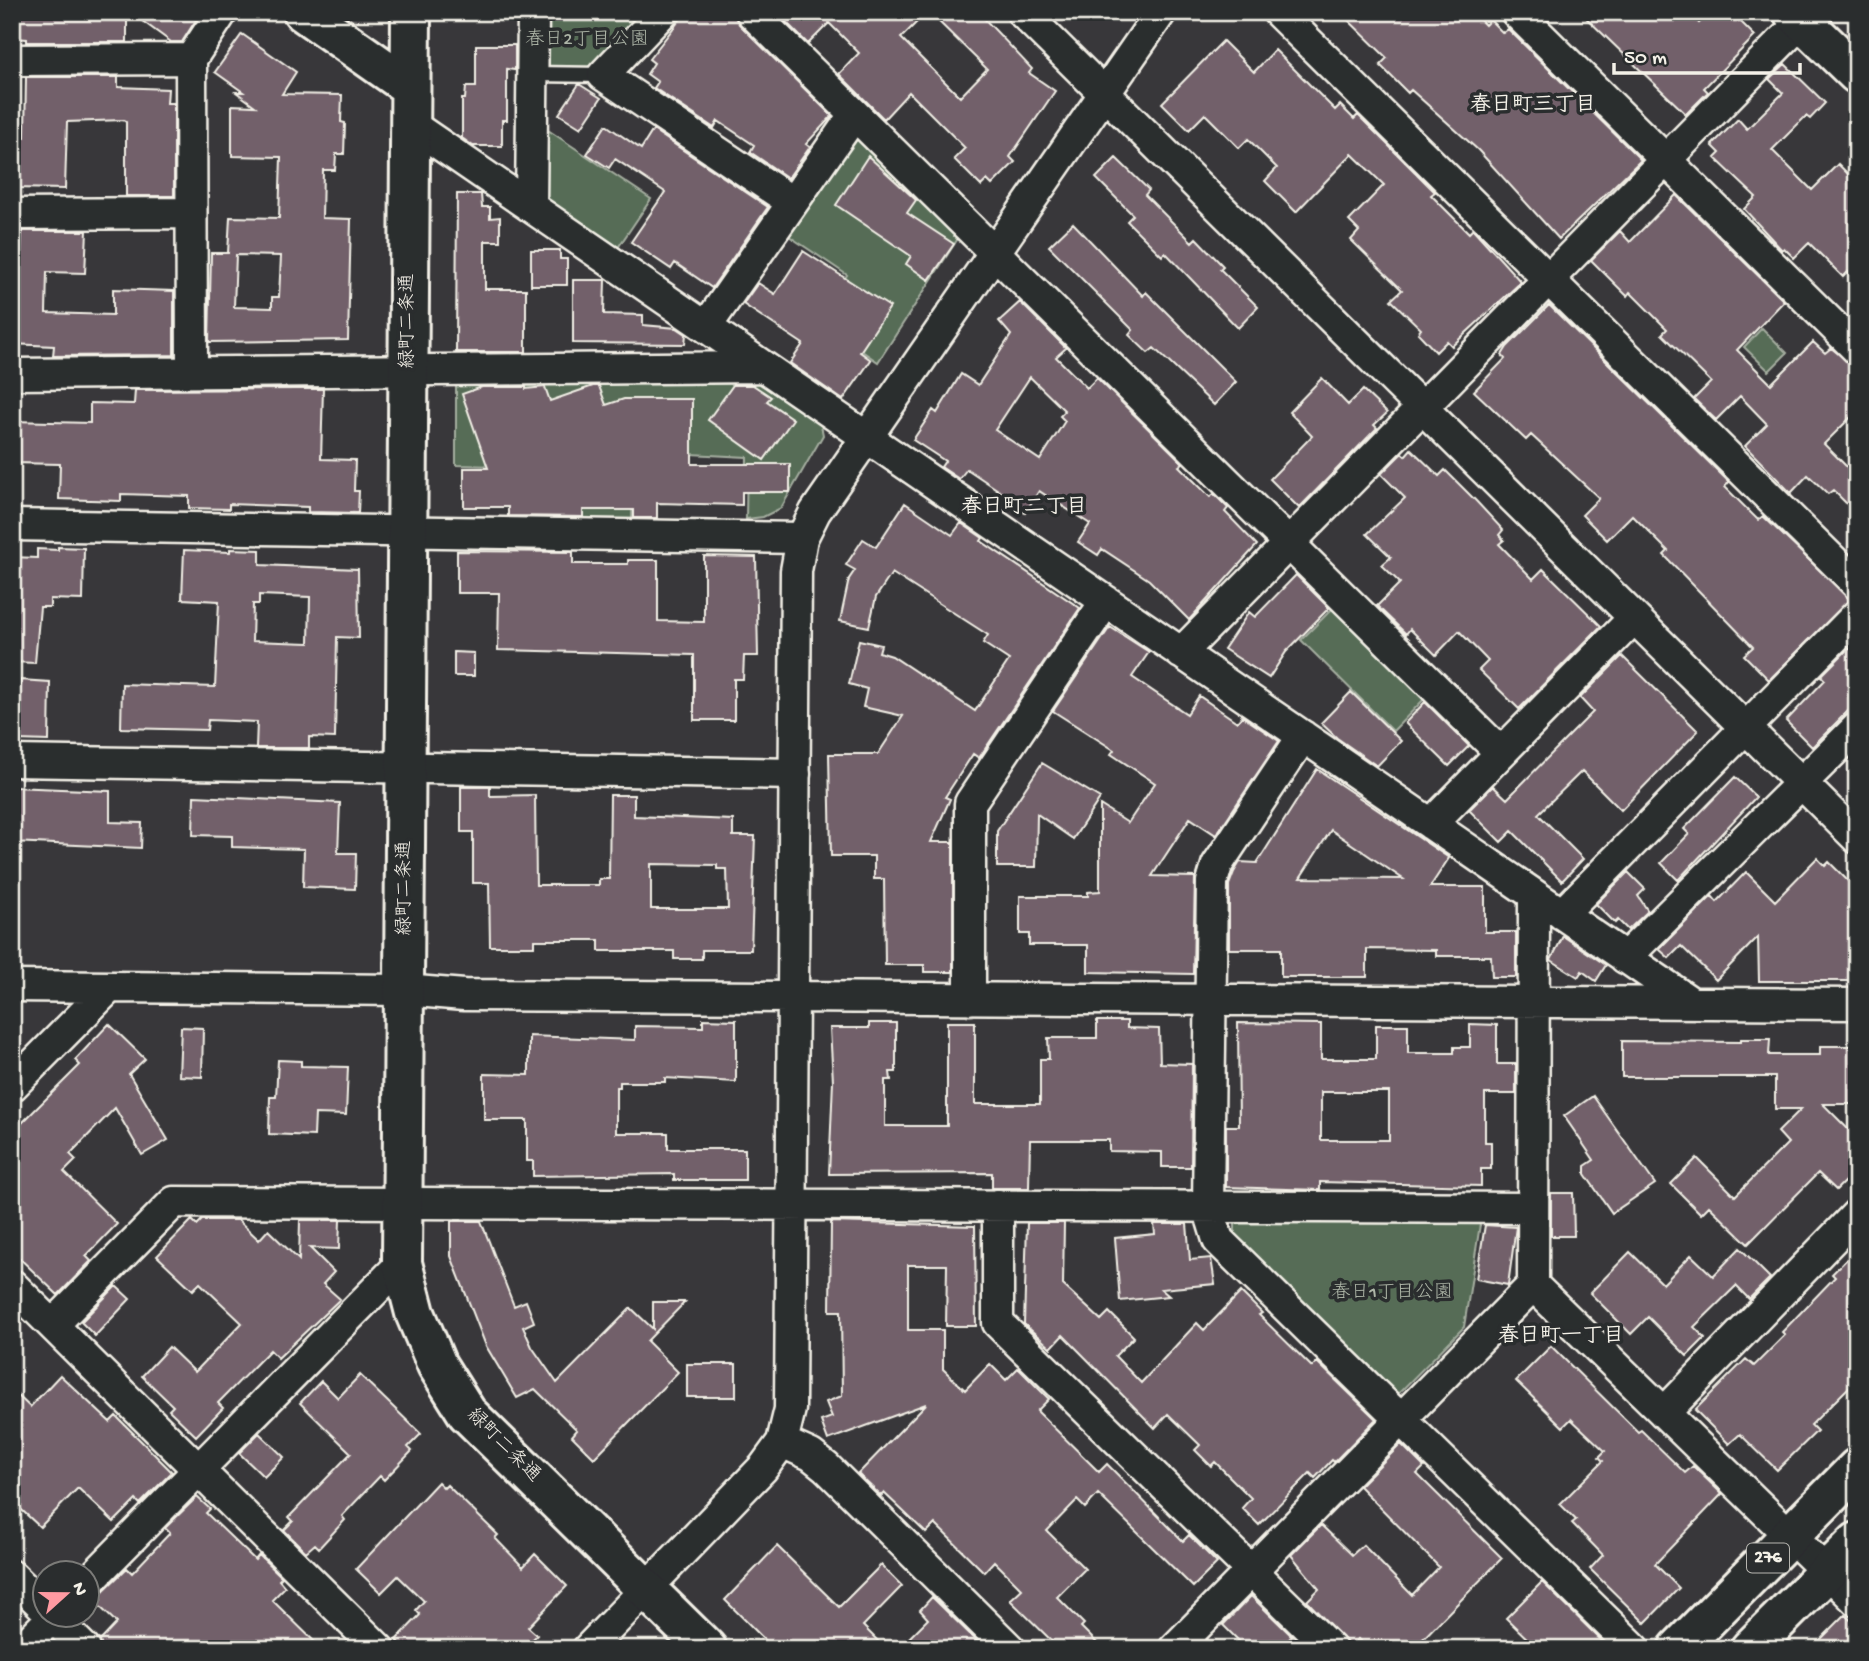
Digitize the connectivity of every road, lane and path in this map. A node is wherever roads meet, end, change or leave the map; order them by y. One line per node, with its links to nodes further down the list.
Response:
1 (222, 12): 12 (street)
2 (303, 12): 18 (main road)
3 (411, 12): 18 (main road, 緑町二条通)
4 (533, 12): 14 (street)
5 (663, 12): 16 (street)
6 (751, 12): 19 (street)
7 (1022, 12): 17 (street)
8 (1161, 12): 17 (street)
9 (1278, 12): 26 (street)
10 (1516, 12): 20 (street)
11 (1802, 15): 15 (main road); 20 (street)
12 (191, 59): 13 (street); 24 (street)
13 (12, 60)
14 (532, 74): 16 (lane); 22 (street)
15 (1857, 74)
16 (603, 75): 21 (street)
17 (1105, 93): 25 (street); 33 (street)
18 (410, 106): 22 (street); 31 (main road, 緑町二条通)
19 (854, 115): 21 (street); 25 (street)
20 (1665, 160): 26 (street); 28 (street)
21 (792, 202): 27 (street)
22 (531, 206): 27 (street)
23 (12, 214): 24 (street)
24 (191, 214): 30 (street)
25 (995, 253): 34 (street); 38 (street)
26 (1548, 279): 33 (street); 39 (street)
27 (706, 327): 29 (street)
28 (1857, 349)
29 (761, 366): 31 (street); 34 (street)
30 (192, 372): 31 (street); 32 (street)
31 (408, 372): 36 (main road, 緑町二条通)
32 (12, 374)
33 (1422, 408): 38 (street); 42 (street)
34 (867, 438): 37 (street); 40 (street)
35 (12, 525): 36 (street)
36 (407, 531): 37 (street); 49 (main road, 緑町二条通)
37 (802, 538): 50 (street)
38 (1288, 544): 43 (street); 47 (street)
39 (1857, 584)
40 (1106, 601): 43 (street); 61 (street)
41 (1857, 615): 44 (street)
42 (1634, 618): 44 (street); 47 (street)
43 (1181, 653): 46 (street)
44 (1746, 728): 51 (street); 55 (street)
45 (1857, 728): 51 (street)
46 (1303, 736): 52 (street); 62 (street)
47 (1501, 754): 52 (street)
48 (12, 761): 49 (street)
49 (406, 767): 50 (street); 59 (main road, 緑町二条通)
50 (795, 774): 60 (street)
51 (1801, 783): 53 (street); 56 (street)
52 (1431, 824): 54 (street)
53 (1857, 838)
54 (1534, 895): 55 (street); 63 (street)
55 (1562, 914): 56 (street)
56 (1625, 958): 64 (street)
57 (12, 986): 58 (street)
58 (107, 990): 59 (street); 66 (street)
59 (404, 990): 60 (street); 67 (main road, 緑町二条通)
60 (793, 998): 61 (street); 68 (street)
61 (970, 999): 62 (street)
62 (1211, 1000): 63 (street); 70 (street)
63 (1534, 1003): 64 (street); 71 (street)
64 (1692, 1003): 65 (street)
65 (1857, 1004)
66 (12, 1086)
67 (403, 1203): 68 (street); 73 (main road, 緑町二条通); 76 (street)
68 (792, 1205): 69 (street); 79 (street)
69 (998, 1205): 70 (street); 85 (street)
70 (1209, 1207): 71 (street); 78 (street)
71 (1533, 1208): 75 (street)
72 (1857, 1214): 77 (street)
73 (402, 1263): 81 (street); 88 (main road, 緑町二条通)
74 (12, 1285): 76 (street)
75 (1533, 1285): 77 (street); 78 (street)
76 (53, 1325): 81 (street)
77 (1664, 1413): 82 (street)
78 (1400, 1419): 85 (street); 101 (street)
79 (782, 1442): 88 (street); 98 (street)
80 (1857, 1468): 82 (main road, 276)
81 (198, 1470): 84 (street); 95 (street)
82 (1790, 1536): 86 (street); 102 (main road, 276)
83 (1857, 1542): 86 (main road, 276)
84 (102, 1568)
85 (1251, 1571): 99 (street); 100 (street)
86 (1827, 1572): 90 (street); 103 (main road, 276)
87 (12, 1576): 89 (street)
88 (646, 1588): 96 (street); 97 (main road, 緑町二条通)
89 (32, 1595)
90 (1857, 1601)
91 (37, 1630): 93 (street)
92 (67, 1630): 94 (street)
93 (21, 1649)
94 (85, 1649)
95 (379, 1649)
96 (588, 1649)
97 (707, 1649)
98 (1010, 1649)
99 (1174, 1649)
100 (1331, 1649)
101 (1635, 1649)
102 (1678, 1649)
103 (1750, 1649)

